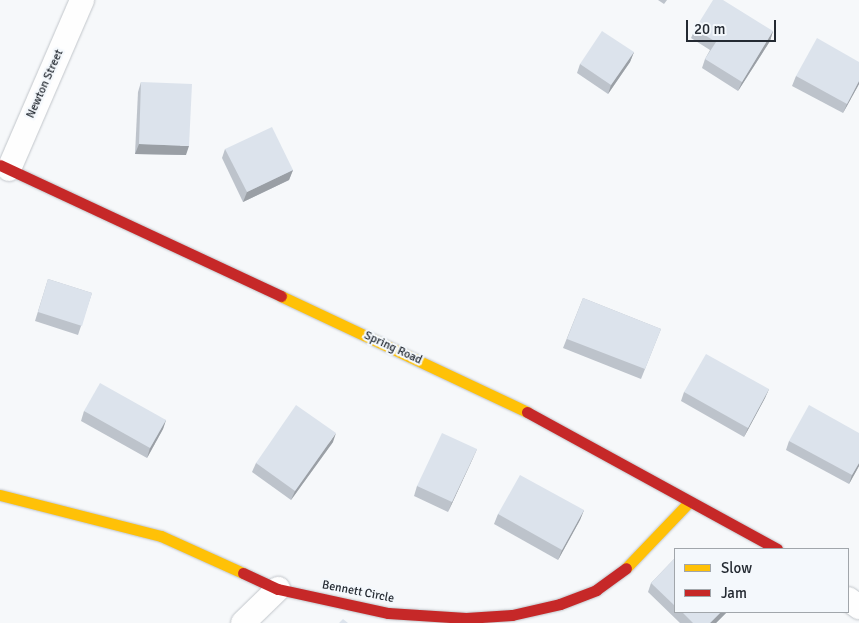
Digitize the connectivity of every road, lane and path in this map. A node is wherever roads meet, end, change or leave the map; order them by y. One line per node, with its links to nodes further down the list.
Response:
1 (82, 0): 2 (street, Newton Street)
2 (4, 167): 4 (street, Spring Road)
3 (0, 495): 6 (street, Bennett Circle)
4 (689, 502): 5 (street, Spring Road); 6 (street, Bennett Circle)
5 (775, 548)
6 (278, 589): 9 (street)
7 (849, 600): 8 (street)
8 (859, 608)
9 (243, 623)

